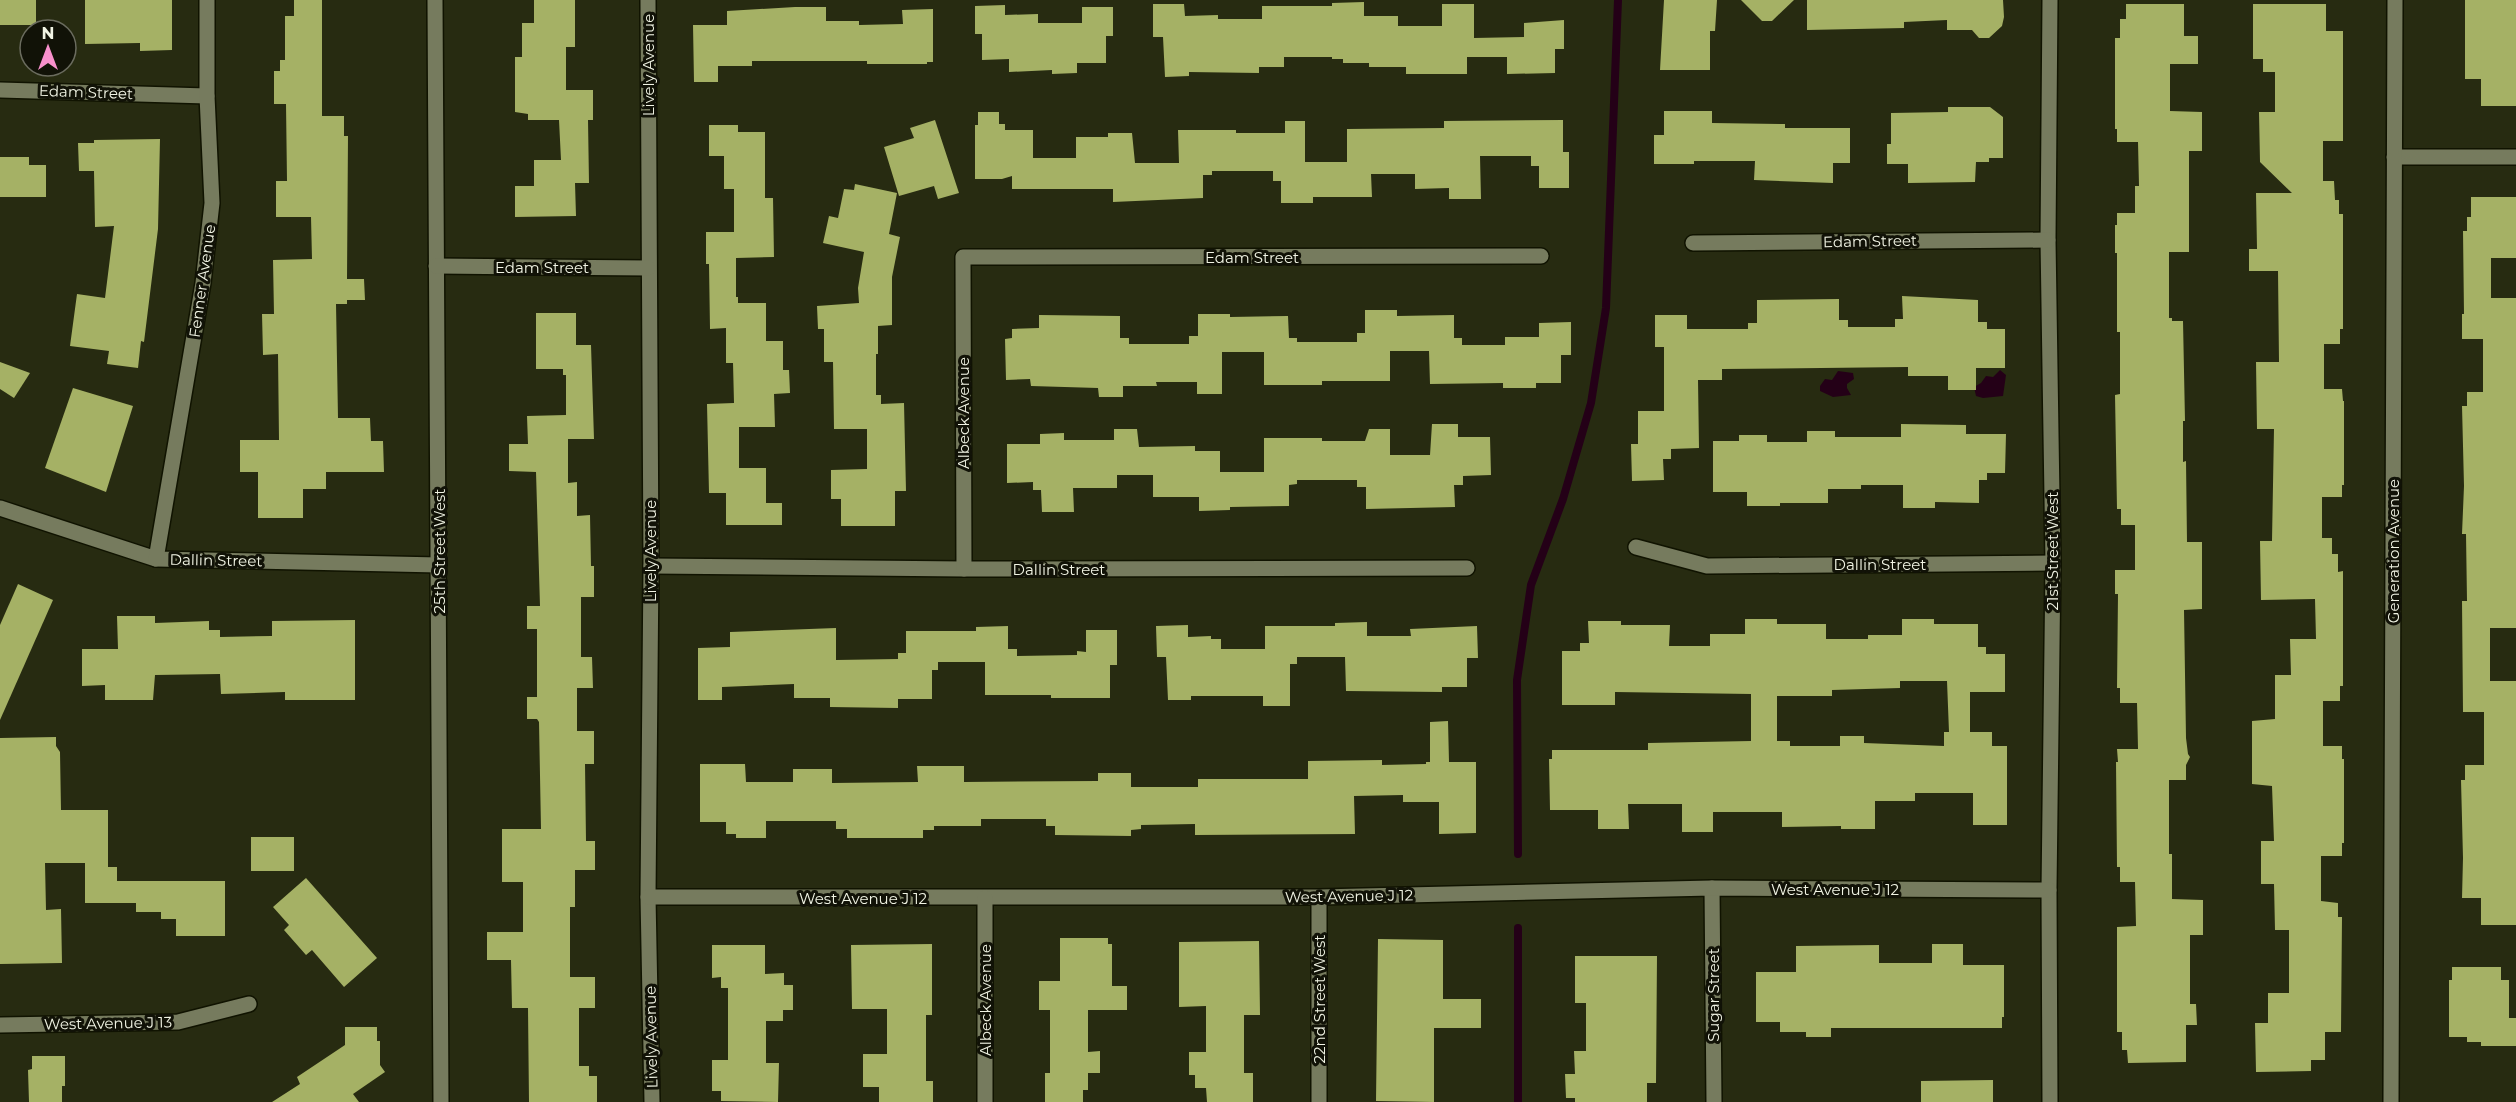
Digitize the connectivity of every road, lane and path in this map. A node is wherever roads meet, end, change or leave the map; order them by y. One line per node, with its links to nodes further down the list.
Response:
1 (207, 0): 7 (street, Fenner Avenue)
2 (435, 0): 14 (street, 25th Street West)
3 (648, 0): 15 (street, Lively Avenue)
4 (2050, 0): 10 (street, 21st Street West)
5 (2395, 0): 8 (street, Generation Avenue)
6 (0, 90): 7 (street, Edam Street)
7 (207, 96): 18 (street, Fenner Avenue)
8 (2394, 157): 9 (street); 37 (street, Generation Avenue)
9 (2516, 157)
10 (2048, 240): 11 (street, Edam Street); 19 (street, 21st Street West)
11 (1693, 243)
12 (1541, 256): 13 (street, Edam Street)
13 (963, 257): 23 (street, Albeck Avenue)
14 (436, 266): 15 (street, Edam Street); 20 (street, 25th Street West)
15 (648, 268): 21 (street, Lively Avenue)
16 (0, 508): 18 (street, Dallin Street)
17 (1636, 547): 19 (street, Dallin Street)
18 (156, 559): 20 (street, Dallin Street)
19 (2053, 563): 25 (street, 21st Street West)
20 (439, 565): 31 (street, 25th Street West)
21 (651, 566): 23 (street, Dallin Street); 26 (street, Lively Avenue)
22 (1467, 568): 23 (street, Dallin Street)
23 (964, 569)
24 (1712, 888): 25 (street, West Avenue J 12); 27 (street, West Avenue J 12); 35 (street, Sugar Street)
25 (2049, 890): 36 (street, 21st Street West)
26 (648, 897): 28 (street, West Avenue J 12); 32 (street, Lively Avenue)
27 (1319, 897): 28 (street, West Avenue J 12); 34 (street, 22nd Street West)
28 (985, 898): 33 (street, Albeck Avenue)
29 (249, 1004): 30 (street, West Avenue J 13)
30 (0, 1025)
31 (441, 1102)
32 (652, 1102)
33 (985, 1102)
34 (1319, 1102)
35 (1714, 1102)
36 (2050, 1102)
37 (2391, 1102)

